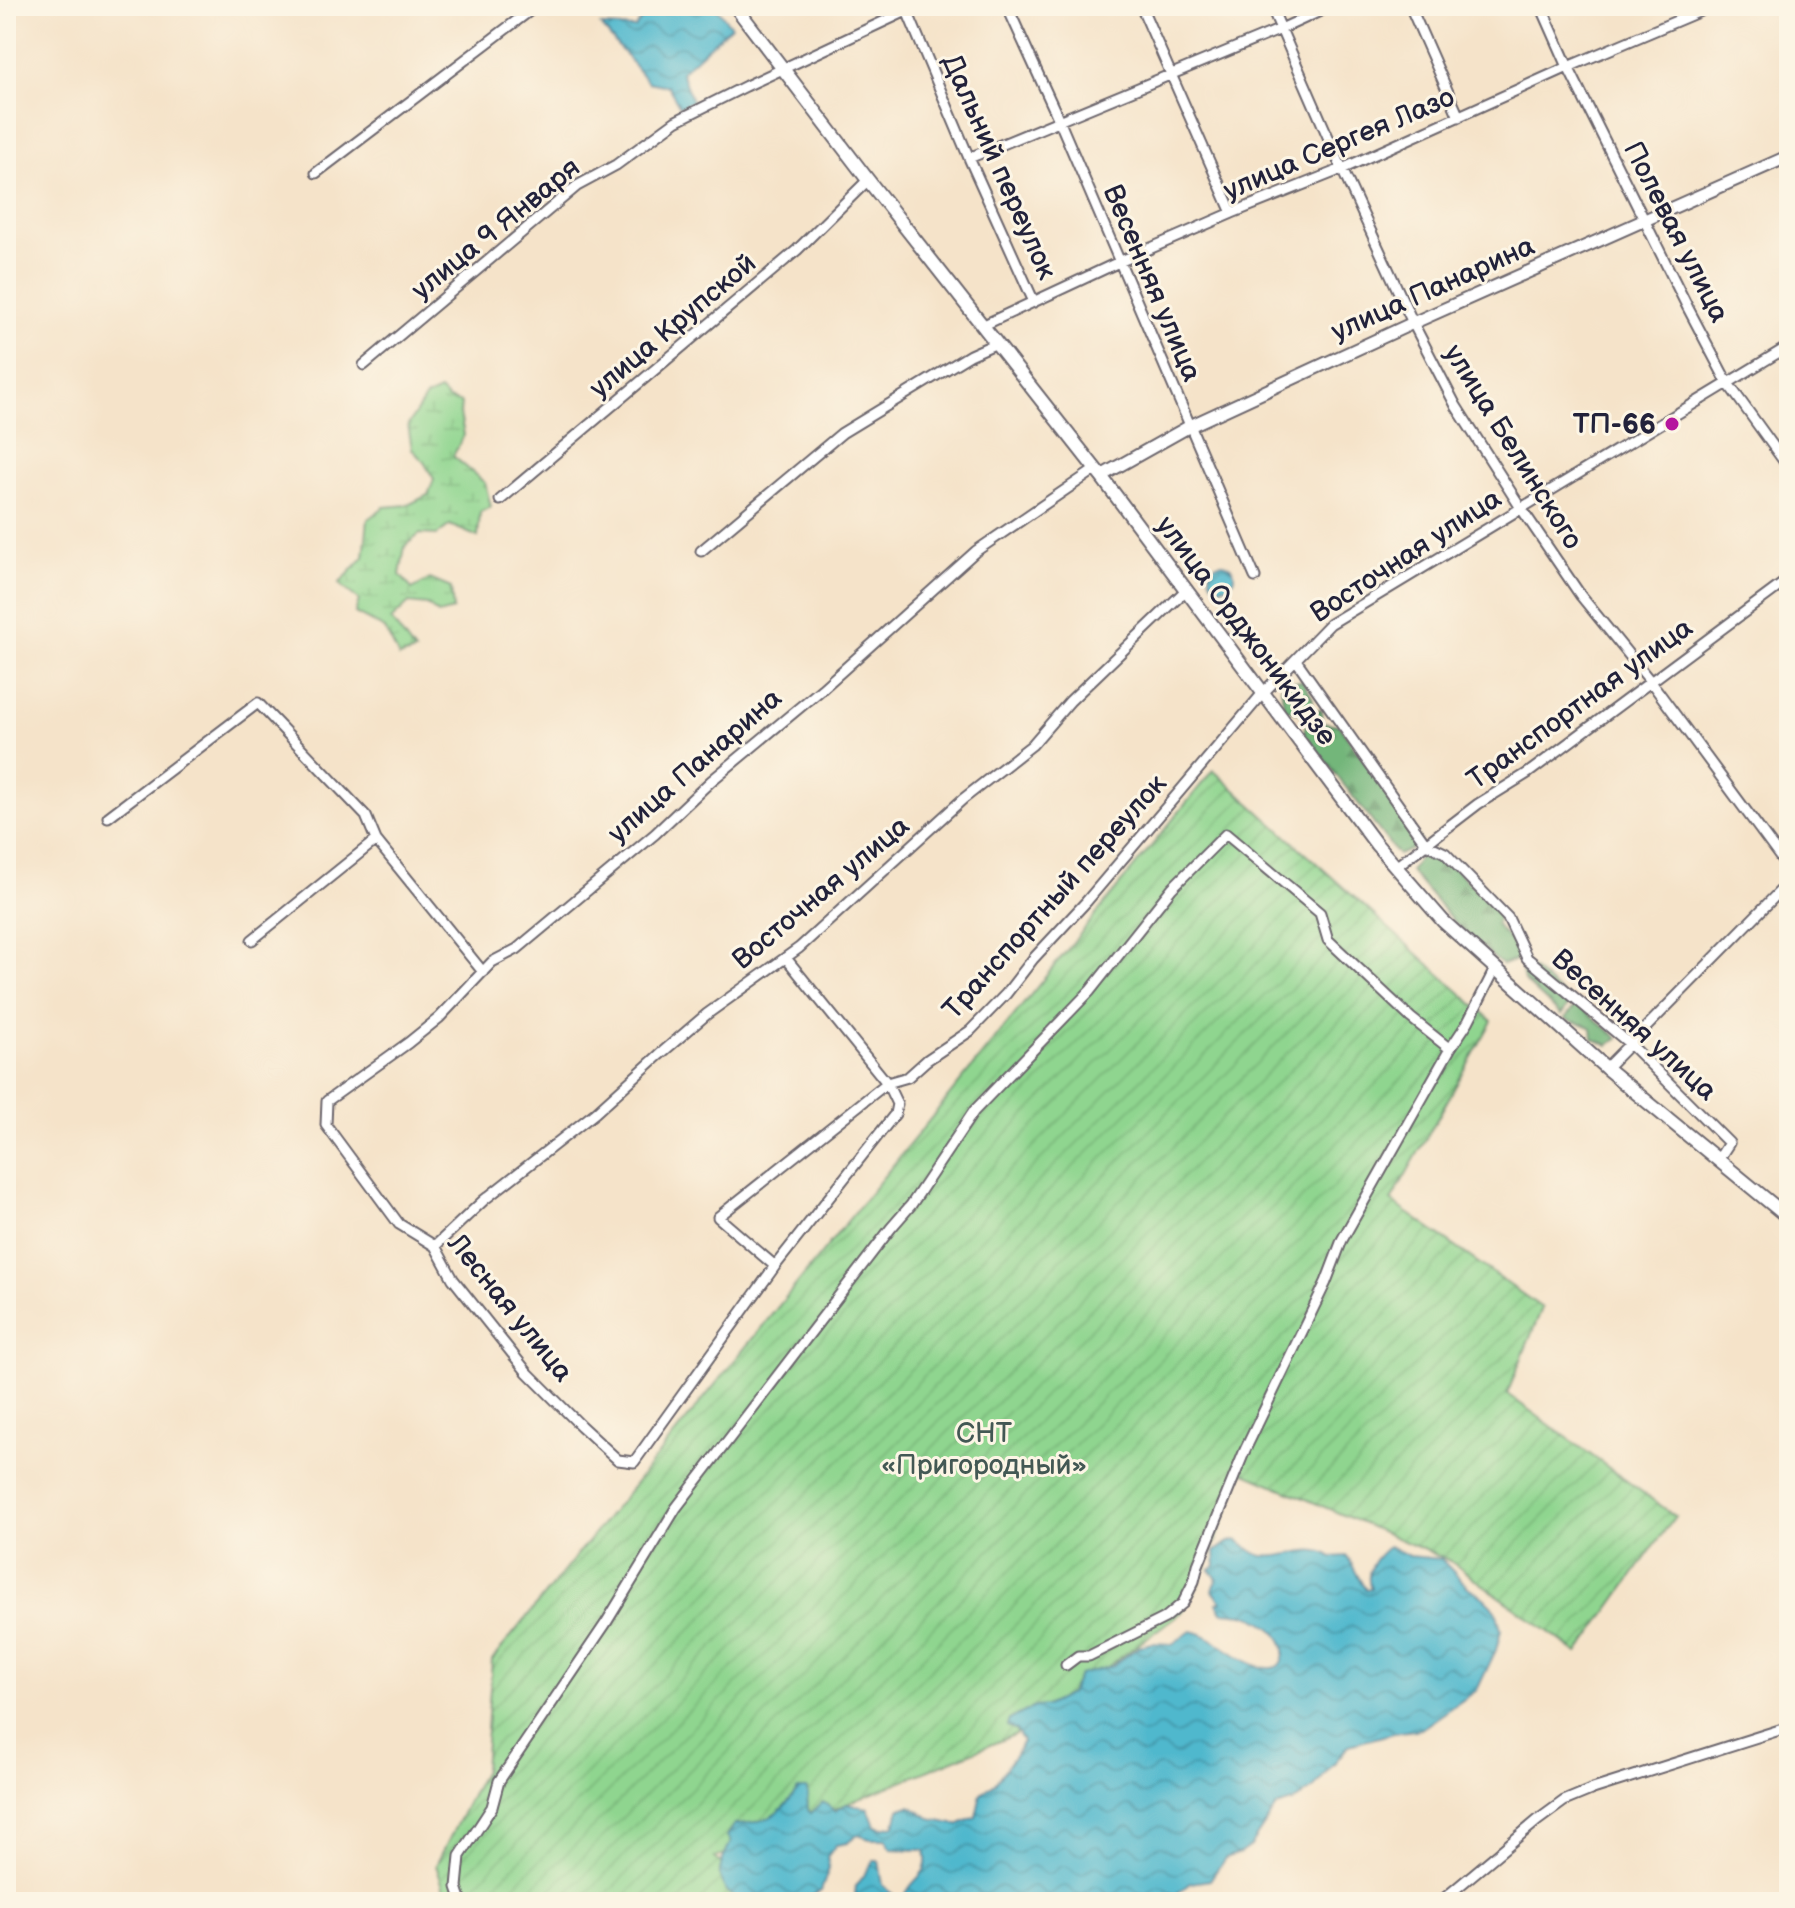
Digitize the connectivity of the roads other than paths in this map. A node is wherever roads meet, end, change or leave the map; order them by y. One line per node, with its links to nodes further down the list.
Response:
1 (536, 6): 21 (street)
2 (735, 6): 14 (main road, улица Орджоникидзе)
3 (917, 6): 11 (street, улица 9 Января)
4 (1007, 6): 17 (street, Весенняя улица)
5 (1141, 6): 15 (street)
6 (1271, 6): 12 (street, улица Белинского)
7 (1331, 6): 12 (street)
8 (1410, 6): 16 (street)
9 (1541, 6): 13 (street, Полевая улица)
10 (1712, 6): 13 (street, улица Сергея Лазо)
11 (906, 8): 14 (street, улица 9 Января); 19 (street, Дальний переулок)
12 (1281, 29): 15 (street); 20 (street, улица Белинского)
13 (1568, 67): 16 (street, улица Сергея Лазо); 24 (street, Полевая улица)
14 (783, 69): 22 (main road, улица Орджоникидзе); 31 (street, улица 9 Января)
15 (1170, 74): 17 (street); 23 (street)
16 (1459, 117): 20 (street, улица Сергея Лазо)
17 (1059, 120): 19 (street); 25 (street, Весенняя улица)
18 (1789, 156): 24 (street, улица Панарина)
19 (969, 158): 26 (street, Дальний переулок)
20 (1342, 169): 23 (street, улица Сергея Лазо); 27 (street, улица Белинского)
21 (316, 173)
22 (868, 180): 28 (main road, улица Орджоникидзе); 36 (street, улица Крупской)
23 (1232, 213): 25 (street, улица Сергея Лазо)
24 (1645, 221): 27 (street, улица Панарина); 32 (street, Полевая улица)
25 (1119, 262): 26 (street, улица Сергея Лазо); 33 (street, Весенняя улица)
26 (1034, 302): 28 (street, улица Сергея Лазо)
27 (1413, 323): 33 (street, улица Панарина); 37 (street, улица Белинского)
28 (984, 325): 29 (main road, улица Орджоникидзе)
29 (997, 343): 35 (main road, улица Орджоникидзе); 38 (street)
30 (1789, 346): 32 (street, Восточная улица)
31 (364, 365)
32 (1727, 382): 34 (street, Полевая улица); 37 (street, Восточная улица)
33 (1190, 426): 35 (street, улица Панарина); 39 (street, Весенняя улица)
34 (1789, 468)
35 (1098, 472): 41 (main road, улица Орджоникидзе); 54 (street, улица Панарина)
36 (500, 500)
37 (1521, 508): 42 (street, Восточная улица); 43 (street, улица Белинского)
38 (701, 551)
39 (1255, 577)
40 (1789, 579): 43 (street, Транспортная улица)
41 (1185, 591): 44 (main road, улица Орджоникидзе); 52 (street, Восточная улица)
42 (1296, 660): 44 (street, Восточная улица); 47 (street, Весенняя улица)
43 (1651, 682): 47 (street, Транспортная улица); 49 (street, улица Белинского)
44 (1263, 693): 48 (main road, улица Орджоникидзе); 58 (street, Транспортный переулок)
45 (108, 817): 46 (street)
46 (376, 840): 51 (street); 54 (street)
47 (1426, 844): 48 (street, Транспортная улица); 55 (street, Весенняя улица)
48 (1397, 866): 53 (main road, улица Орджоникидзе)
49 (1789, 869)
50 (1789, 882): 55 (street)
51 (252, 940)
52 (786, 958): 58 (street); 62 (street, Восточная улица)
53 (1495, 969): 56 (street); 57 (main road, улица Орджоникидзе)
54 (483, 972): 59 (street, улица Панарина)
55 (1630, 1044): 57 (street); 60 (street, Весенняя улица)
56 (1450, 1049): 64 (street); 66 (street)
57 (1606, 1068): 60 (main road, улица Орджоникидзе)
58 (887, 1083): 63 (street); 63 (street, Транспортный переулок)
59 (327, 1101): 62 (street, Лесная улица)
60 (1718, 1160): 61 (main road, улица Орджоникидзе)
61 (1789, 1218)
62 (435, 1246): 63 (street, Лесная улица)
63 (775, 1266)
64 (1066, 1665)
65 (1789, 1727): 67 (street)
66 (462, 1902)
67 (1440, 1902)

